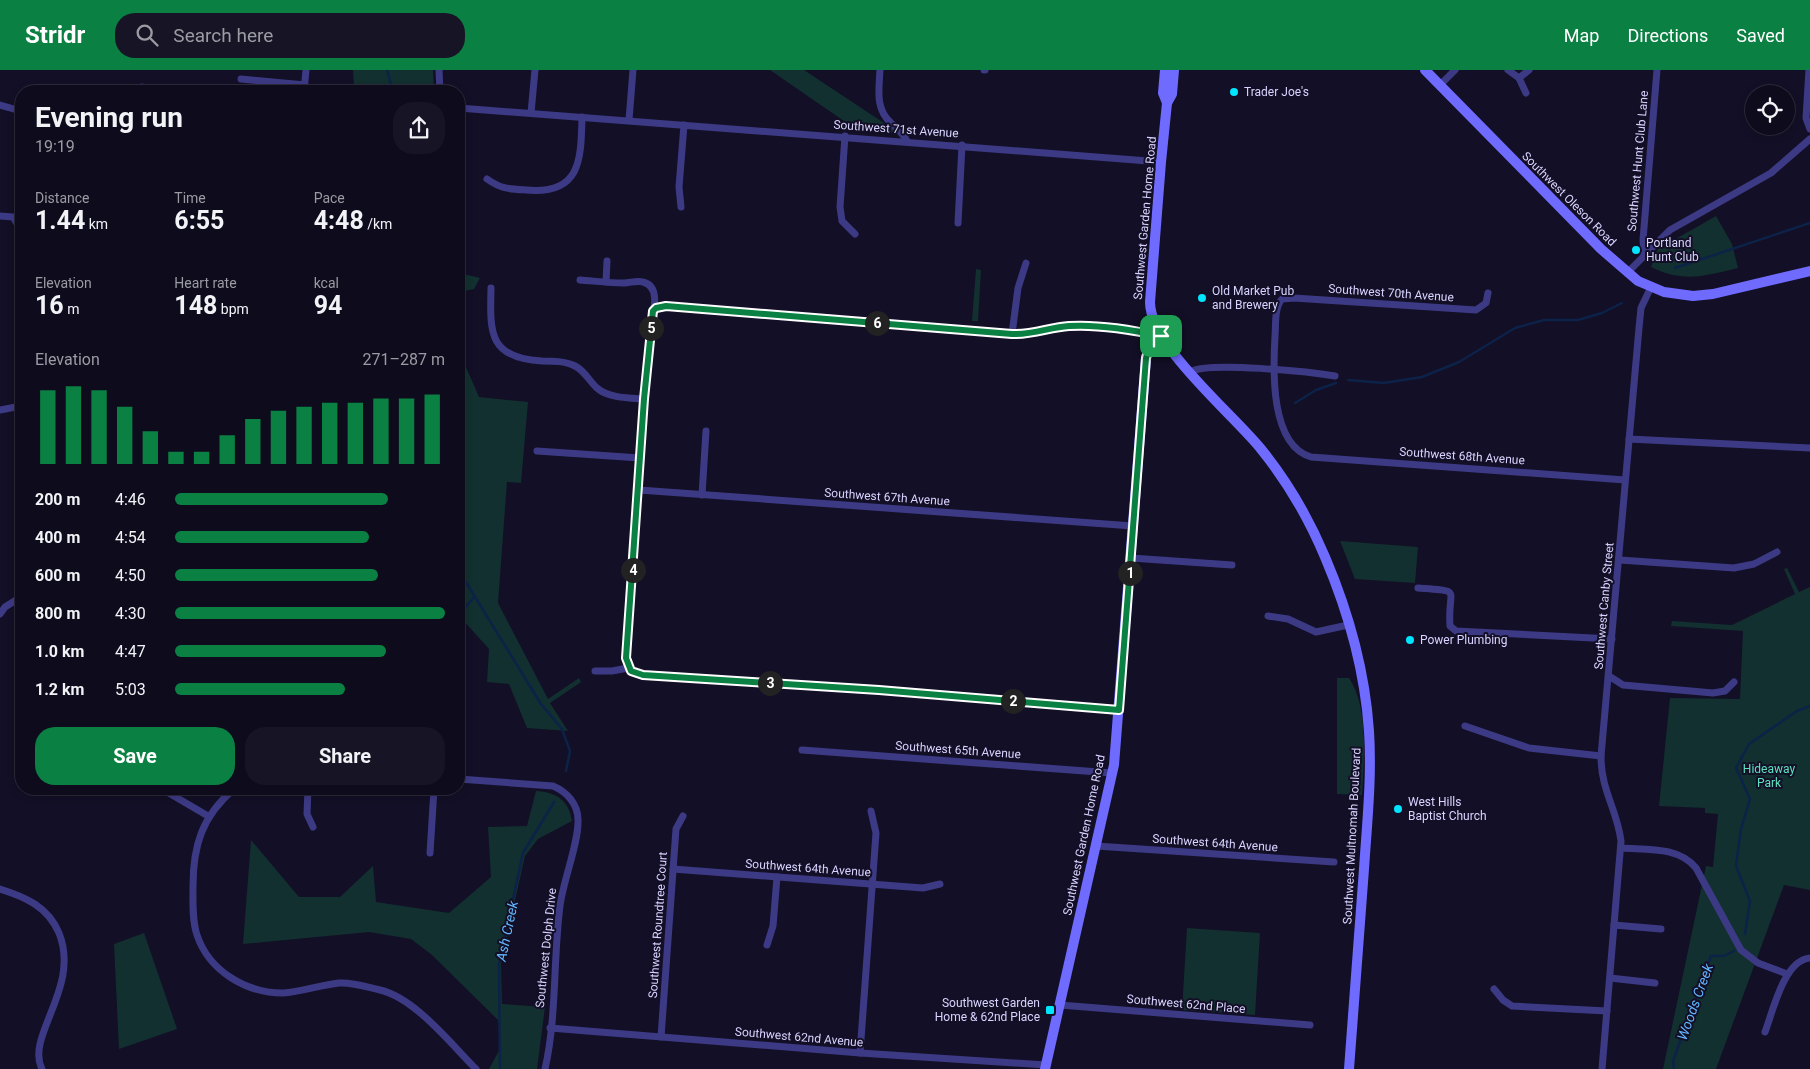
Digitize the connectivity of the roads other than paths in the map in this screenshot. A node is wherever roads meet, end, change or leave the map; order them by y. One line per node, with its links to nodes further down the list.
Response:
1 (306, 70): 17 (street)
2 (438, 70): 18 (street)
3 (535, 70): 25 (street)
4 (633, 70): 27 (street)
5 (880, 70): 32 (street)
6 (1165, 70): 21 (main road, Southwest Garden Home Road)
7 (1174, 70): 21 (main road, Southwest Garden Home Road)
8 (1424, 70): 19 (main road, Southwest Oleson Road)
9 (1455, 70): 19 (street)
10 (1508, 70): 14 (street)
11 (1529, 70): 14 (street)
12 (1657, 70): 41 (street, Southwest Hunt Club Lane)
13 (1809, 70): 29 (street)
14 (1519, 78): 20 (street)
15 (241, 79): 16 (street)
16 (283, 85)
17 (304, 85)
18 (439, 85)
19 (1440, 85): 45 (main road, Southwest Oleson Road)
20 (1526, 93)
21 (1167, 103): 34 (main road, Southwest Garden Home Road)
22 (0, 105): 24 (street)
23 (465, 108): 25 (street, Southwest 71st Avenue)
24 (15, 109)
25 (531, 113): 26 (street, Southwest 71st Avenue)
26 (582, 116): 27 (street, Southwest 71st Avenue); 35 (street)
27 (629, 120): 28 (street, Southwest 71st Avenue)
28 (684, 125): 30 (street, Southwest 71st Avenue); 36 (street)
29 (1810, 129)
30 (845, 136): 32 (street, Southwest 71st Avenue); 40 (street)
31 (1810, 139): 41 (street)
32 (907, 141): 33 (street, Southwest 71st Avenue)
33 (962, 146): 34 (street, Southwest 71st Avenue); 39 (street)
34 (1161, 162): 53 (main road, Southwest Garden Home Road)
35 (487, 179)
36 (681, 207)
37 (0, 216): 38 (street)
38 (15, 220)
39 (958, 223)
40 (855, 234)
41 (1644, 254): 45 (street)
42 (607, 261): 47 (street)
43 (1026, 263): 52 (street)
44 (1810, 271): 48 (main road, Southwest Oleson Road)
45 (1626, 273): 48 (main road, Southwest Oleson Road)
46 (580, 280): 47 (street)
47 (606, 282): 51 (street)
48 (1651, 287): 61 (street, Southwest Canby Street)
49 (490, 288): 57 (street)
50 (1488, 294): 54 (street, Southwest 70th Avenue)
51 (656, 308): 52 (street); 57 (street)
52 (1012, 334): 53 (street)
53 (1161, 336): 55 (main road, Southwest Multnomah Boulevard); 68 (main road, Southwest Garden Home Road)
54 (1274, 371): 55 (street); 56 (street); 65 (street, Southwest 68th Avenue)
55 (1190, 372): 77 (main road, Southwest Multnomah Boulevard)
56 (1335, 376)
57 (644, 399): 64 (street)
58 (15, 407): 59 (street)
59 (0, 410)
60 (706, 431): 67 (street)
61 (1629, 439): 62 (street); 65 (street, Southwest Canby Street)
62 (1810, 448)
63 (537, 451): 64 (street)
64 (640, 458): 66 (street)
65 (1626, 480): 71 (street, Southwest Canby Street)
66 (639, 490): 67 (street, Southwest 67th Avenue); 79 (street)
67 (702, 495): 68 (street, Southwest 67th Avenue)
68 (1133, 526): 70 (main road, Southwest Garden Home Road)
69 (1777, 552): 71 (street)
70 (1131, 558): 72 (street); 83 (main road, Southwest Garden Home Road)
71 (1620, 560): 78 (street, Southwest Canby Street)
72 (1232, 565)
73 (1418, 588): 78 (street)
74 (15, 601): 75 (street)
75 (0, 614)
76 (1268, 616): 77 (street)
77 (1348, 625): 125 (main road, Southwest Multnomah Boulevard)
78 (1612, 639): 81 (street, Southwest Canby Street)
79 (628, 668): 80 (street); 83 (street)
80 (595, 670)
81 (1609, 676): 82 (street); 86 (street, Southwest Canby Street)
82 (1734, 682)
83 (1119, 710): 87 (main road, Southwest Garden Home Road)
84 (1465, 726): 86 (street)
85 (802, 750): 87 (street, Southwest 65th Avenue)
86 (1601, 756): 98 (street, Southwest Canby Street)
87 (1112, 773): 97 (main road, Southwest Garden Home Road)
88 (465, 779): 117 (street, Southwest Dolph Drive)
89 (172, 795): 94 (street)
90 (228, 795): 94 (street)
91 (308, 795): 96 (street)
92 (434, 795): 99 (street)
93 (871, 811): 103 (street)
94 (208, 816): 123 (street)
95 (683, 816): 101 (street, Southwest Roundtree Court)
96 (313, 827)
97 (1096, 846): 100 (street, Southwest 64th Avenue); 114 (main road, Southwest Garden Home Road)
98 (1621, 848): 106 (street, Southwest Canby Street); 110 (street)
99 (430, 853)
100 (1334, 862)
101 (673, 869): 102 (street, Southwest 64th Avenue); 119 (street, Southwest Roundtree Court)
102 (777, 877): 103 (street, Southwest 64th Avenue); 108 (street)
103 (874, 883): 104 (street, Southwest 64th Avenue); 120 (street)
104 (940, 884)
105 (0, 889): 122 (street)
106 (1614, 925): 107 (street); 111 (street, Southwest Canby Street)
107 (1661, 929)
108 (767, 945)
109 (1810, 958): 110 (street)
110 (1787, 974): 118 (street)
111 (1610, 978): 112 (street); 115 (street, Southwest Canby Street)
112 (1655, 983)
113 (1494, 989): 115 (street)
114 (1060, 1005): 116 (street, Southwest 62nd Place); 121 (main road, Southwest Garden Home Road)
115 (1607, 1011): 126 (street, Southwest Canby Street)
116 (1310, 1026)
117 (550, 1028): 119 (street, Southwest 62nd Avenue); 124 (street, Southwest Dolph Drive)
118 (1765, 1032)
119 (661, 1037): 120 (street, Southwest 62nd Avenue)
120 (860, 1054): 121 (street, Southwest 62nd Avenue)
121 (1045, 1067)
122 (42, 1069)
123 (474, 1069)
124 (545, 1069)
125 (1349, 1069)
126 (1602, 1069)

